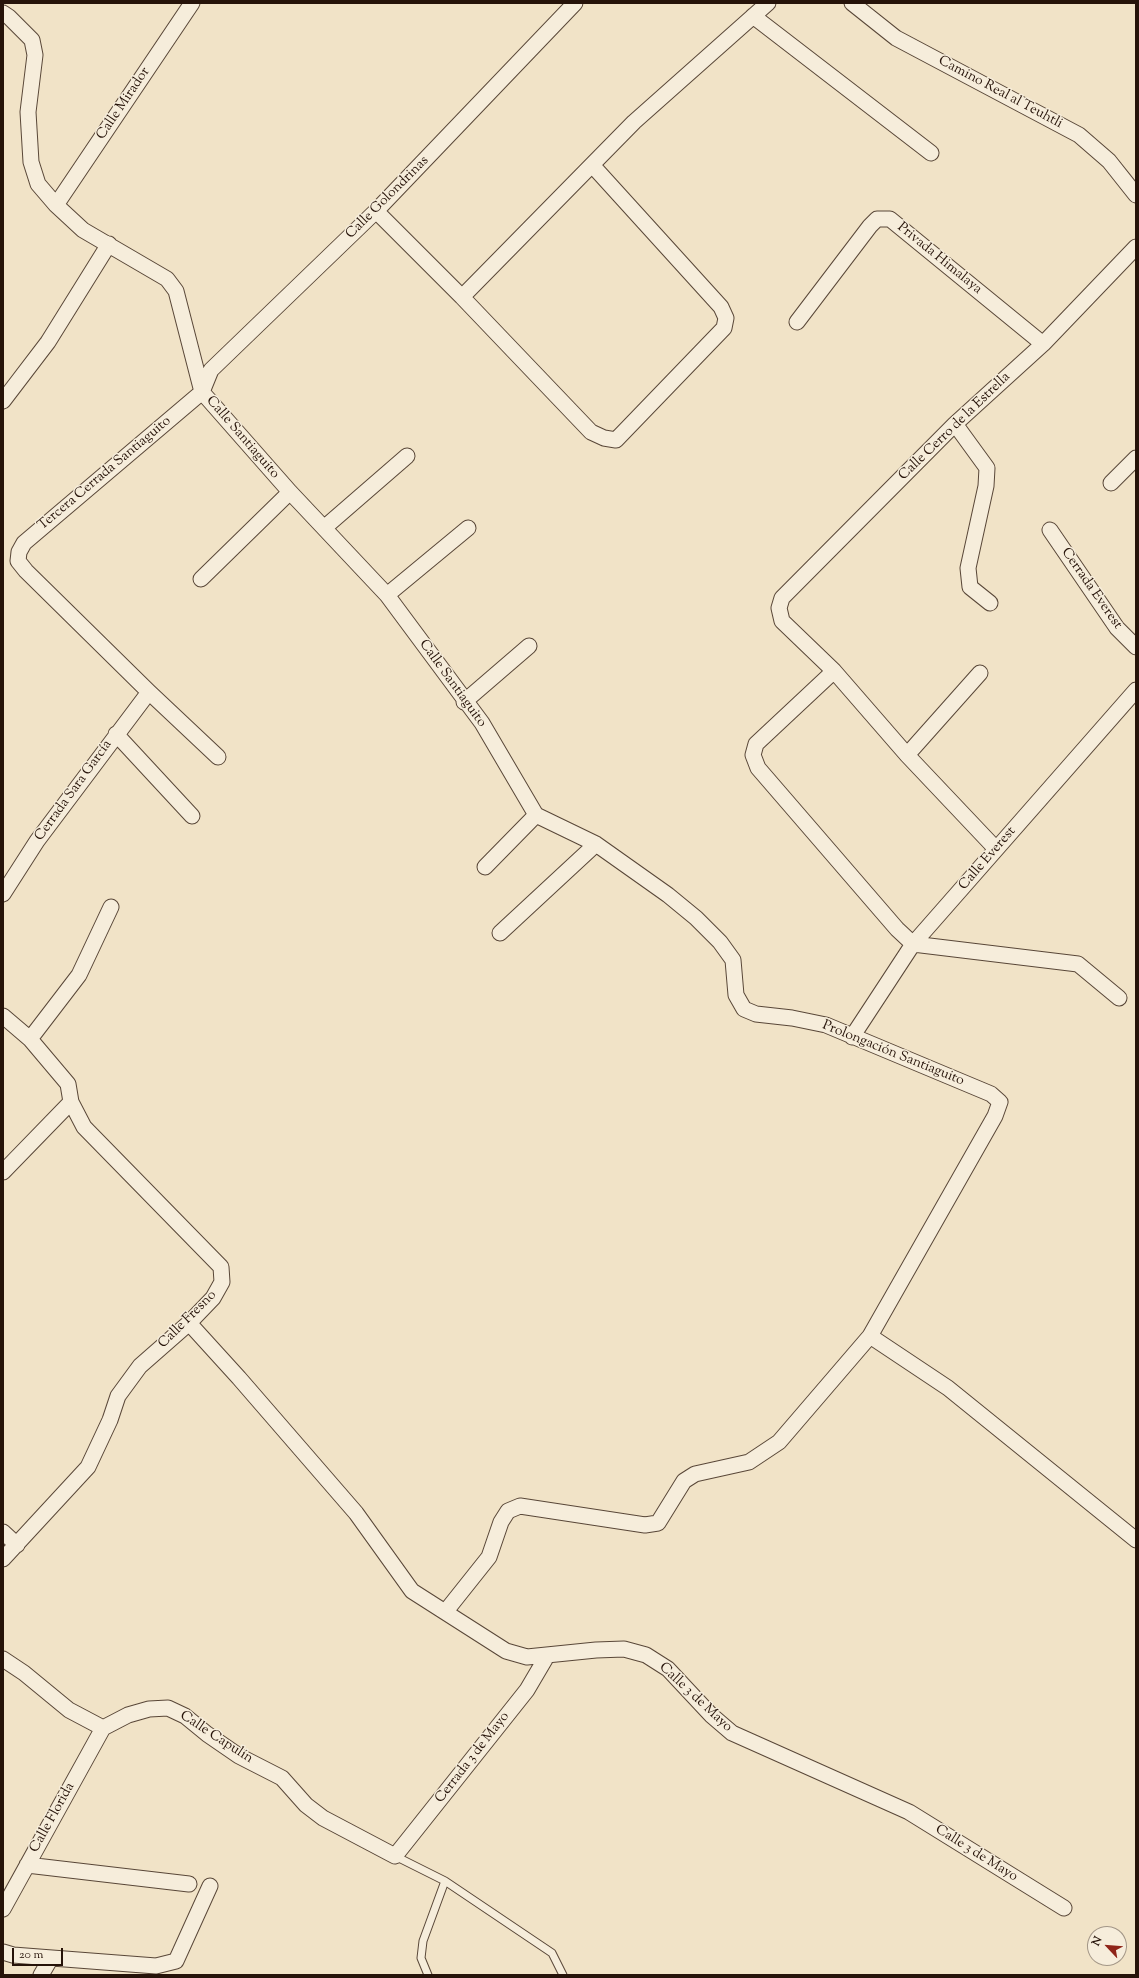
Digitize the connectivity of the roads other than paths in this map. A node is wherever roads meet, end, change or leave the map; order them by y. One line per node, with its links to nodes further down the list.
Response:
1 (192, 3): 10 (street, Calle Mirador)
2 (575, 3): 11 (street, Calle Golondrinas)
3 (768, 3): 6 (street)
4 (852, 3): 9 (street, Camino Real al Teuhtli)
5 (3, 13): 10 (street, Calle Santiaguito)
6 (753, 16): 7 (street); 8 (street)
7 (931, 153)
8 (593, 166): 14 (street); 14 (street)
9 (1136, 195)
10 (56, 205): 12 (street, Calle Santiaguito)
11 (376, 211): 14 (street); 17 (street, Calle Golondrinas)
12 (109, 244): 17 (street, Calle Santiaguito); 18 (street)
13 (1136, 247): 16 (street, Calle Cerro de la Estrella)
14 (462, 297)
15 (797, 322): 16 (street, Privada Himalaya)
16 (1043, 344): 19 (street, Calle Cerro de la Estrella)
17 (202, 392): 23 (street, Calle Santiaguito); 35 (street, Tercera Cerrada Santiaguito)
18 (3, 401)
19 (955, 424): 29 (street); 32 (street, Calle Cerro de la Estrella)
20 (407, 456): 24 (street)
21 (1136, 458): 22 (street)
22 (1111, 483)
23 (290, 492): 24 (street, Calle Santiaguito); 27 (street)
24 (324, 528): 28 (street, Calle Santiaguito)
25 (468, 528): 28 (street)
26 (1050, 530): 31 (street, Cerrada Everest)
27 (201, 579)
28 (386, 595): 36 (street, Calle Santiaguito)
29 (990, 603)
30 (529, 646): 36 (street)
31 (1136, 646)
32 (834, 671): 38 (street); 48 (street)
33 (980, 672): 38 (street)
34 (1136, 690): 43 (street, Calle Everest)
35 (149, 692): 37 (street, Cerrada Sara García); 39 (street)
36 (464, 702): 40 (street, Calle Santiaguito)
37 (116, 734): 41 (street); 45 (street, Cerrada Sara García)
38 (906, 755): 43 (street)
39 (218, 757)
40 (536, 815): 42 (street, Prolongación Santiaguito); 44 (street)
41 (192, 816)
42 (596, 844): 47 (street); 51 (street, Prolongación Santiaguito)
43 (996, 849): 48 (street, Calle Everest)
44 (485, 867)
45 (3, 894)
46 (111, 907): 52 (street)
47 (500, 933)
48 (913, 944): 49 (street); 51 (street, Calle Everest)
49 (1119, 998)
50 (3, 1016): 52 (street, Calle Fresno)
51 (852, 1037): 56 (street, Prolongación Santiaguito)
52 (30, 1039): 53 (street, Calle Fresno)
53 (71, 1102): 54 (street); 55 (street, Calle Fresno)
54 (3, 1172)
55 (189, 1323): 59 (street, Calle Fresno); 61 (street, Calle 3 de Mayo)
56 (870, 1336): 58 (street); 61 (street)
57 (3, 1532): 59 (street)
58 (1136, 1540)
59 (17, 1545): 60 (street, Calle Fresno)
60 (3, 1559)
61 (446, 1611): 62 (street, Calle 3 de Mayo)
62 (547, 1656): 65 (street, Cerrada 3 de Mayo); 70 (street, Calle 3 de Mayo)
63 (3, 1659): 64 (street)
64 (103, 1728): 65 (street, Calle Capulín); 66 (street, Calle Florida)
65 (395, 1856): 67 (lane, Calle Capulín)
66 (27, 1865): 68 (street); 71 (street, Calle Florida)
67 (445, 1881): 75 (lane); 76 (lane, Calle Capulín)
68 (189, 1884)
69 (210, 1886): 73 (street)
70 (1064, 1908)
71 (3, 1909)
72 (3, 1952): 73 (street)
73 (51, 1958): 74 (street)
74 (41, 1975)
75 (428, 1975)
76 (563, 1975)

